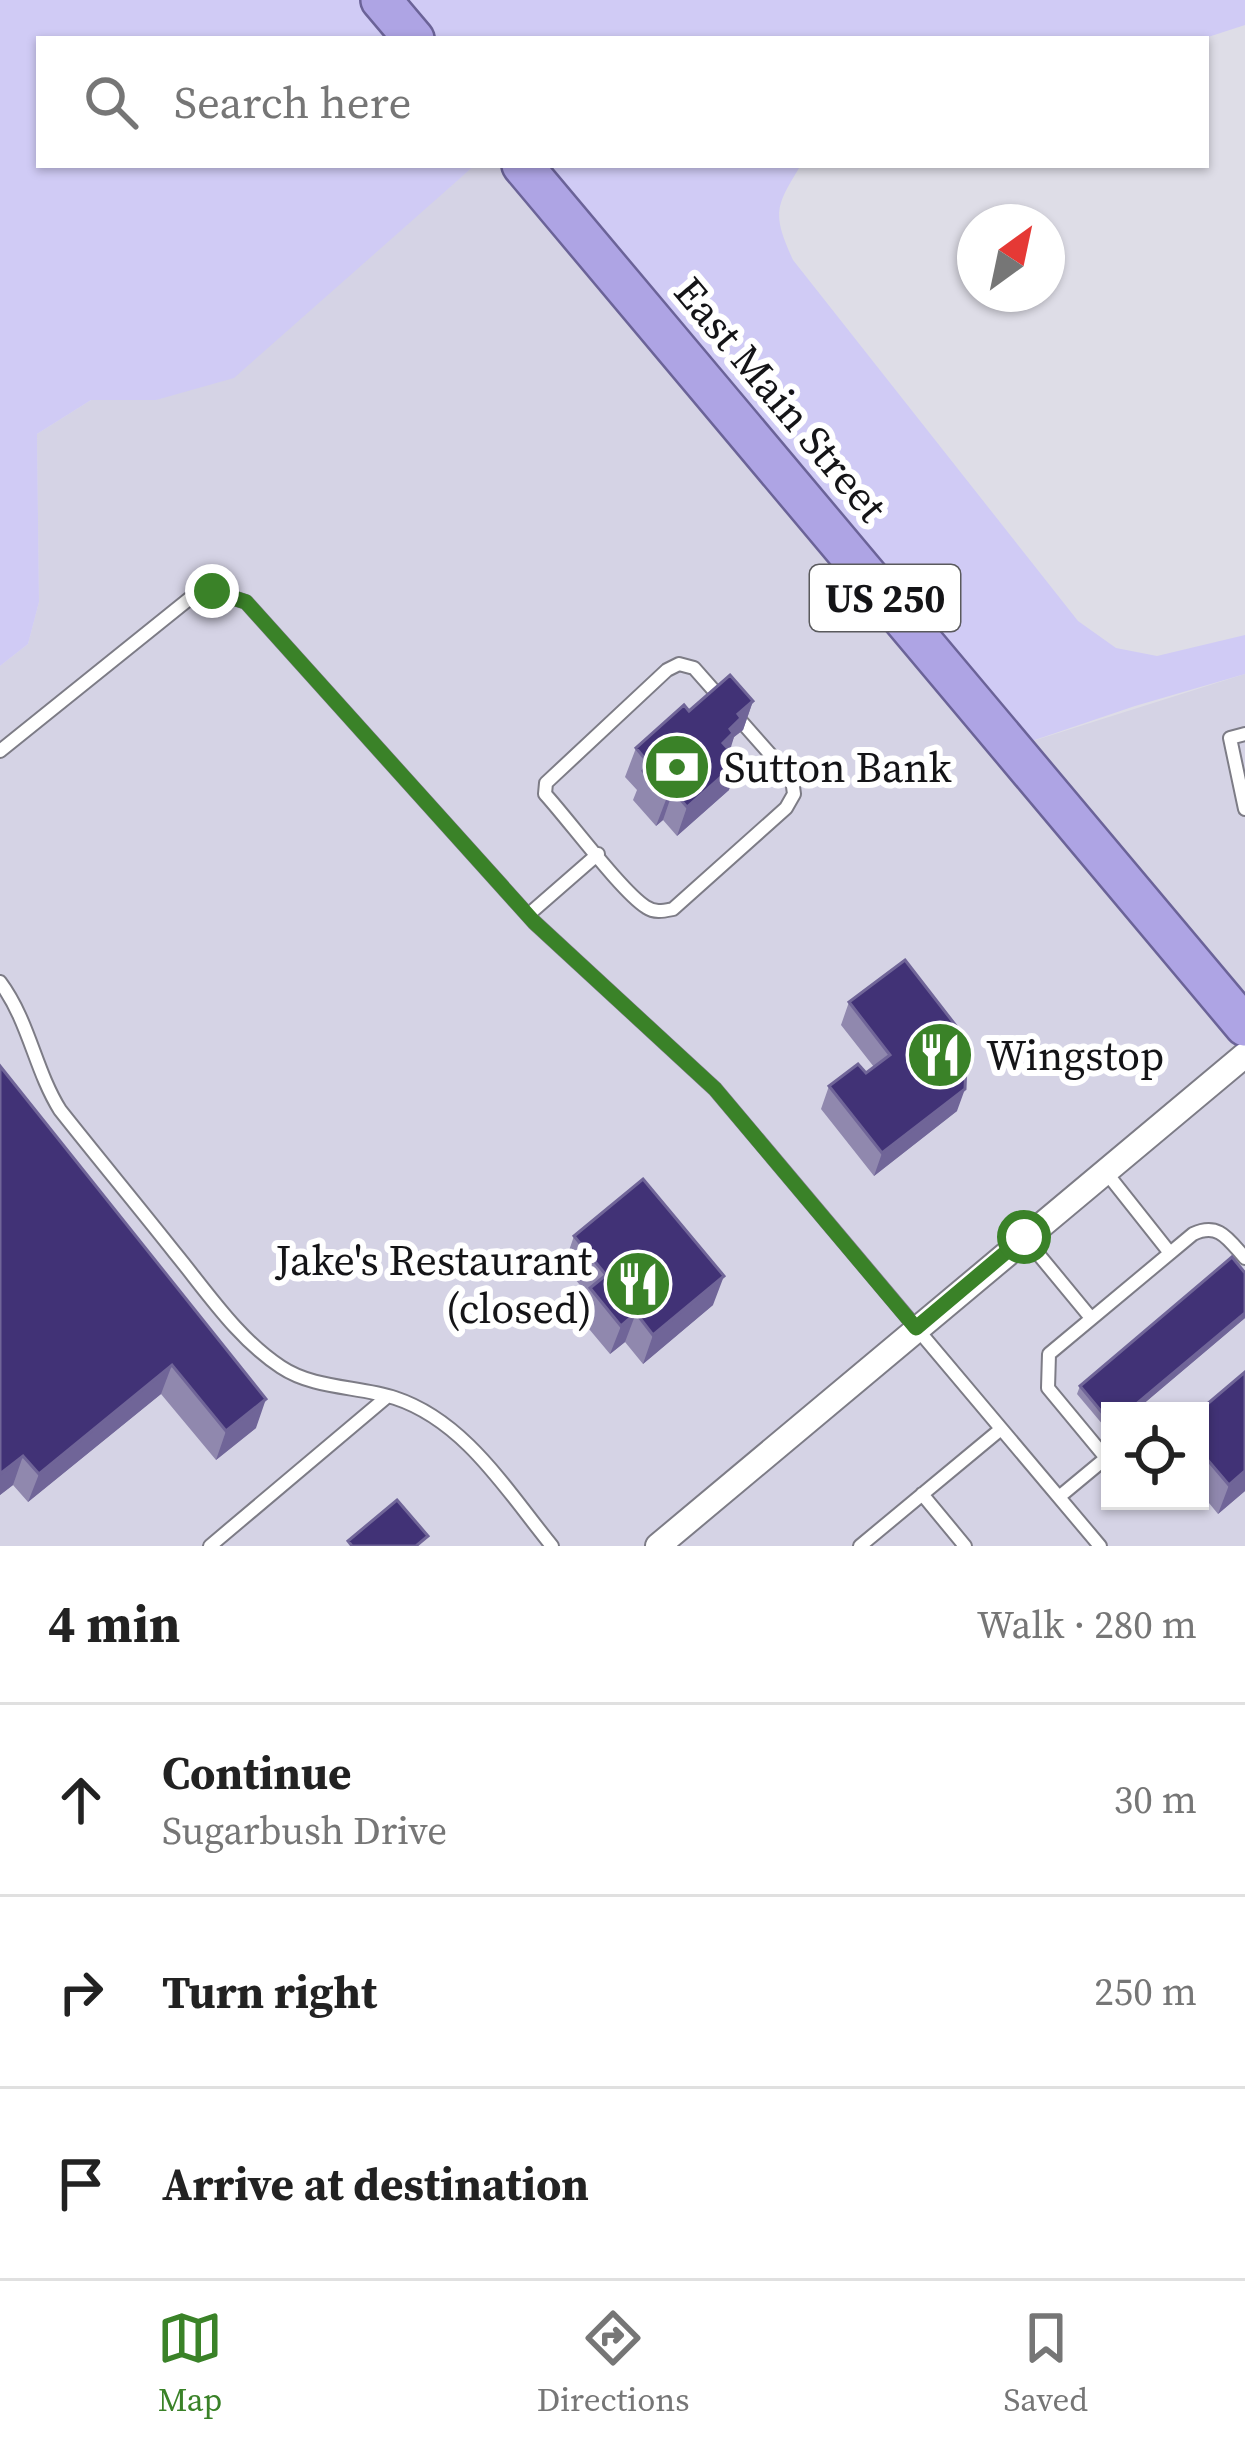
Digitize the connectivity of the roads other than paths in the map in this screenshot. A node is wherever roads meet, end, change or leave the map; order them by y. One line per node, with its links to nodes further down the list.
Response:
1 (381, 0): 2 (highway)
2 (411, 36)
3 (525, 168): 10 (highway, East Main Street / US 250)
4 (1245, 734): 6 (lane)
5 (0, 752): 8 (lane)
6 (1245, 809)
7 (598, 854): 7 (lane); 8 (lane)
8 (528, 915): 17 (lane)
9 (0, 982): 18 (lane)
10 (1245, 1026)
11 (1245, 1054): 12 (street)
12 (1105, 1170): 13 (street); 14 (lane)
13 (1024, 1237): 16 (lane); 17 (street)
14 (1170, 1252): 15 (lane); 16 (lane)
15 (1245, 1258)
16 (1091, 1318): 21 (lane)
17 (916, 1328): 19 (lane); 24 (street)
18 (388, 1396): 22 (lane); 23 (lane)
19 (1001, 1429): 20 (lane); 21 (lane)
20 (922, 1494): 25 (lane); 26 (lane)
21 (1059, 1497): 27 (lane)
22 (210, 1546)
23 (552, 1546)
24 (658, 1546)
25 (860, 1546)
26 (965, 1546)
27 (1100, 1546)

